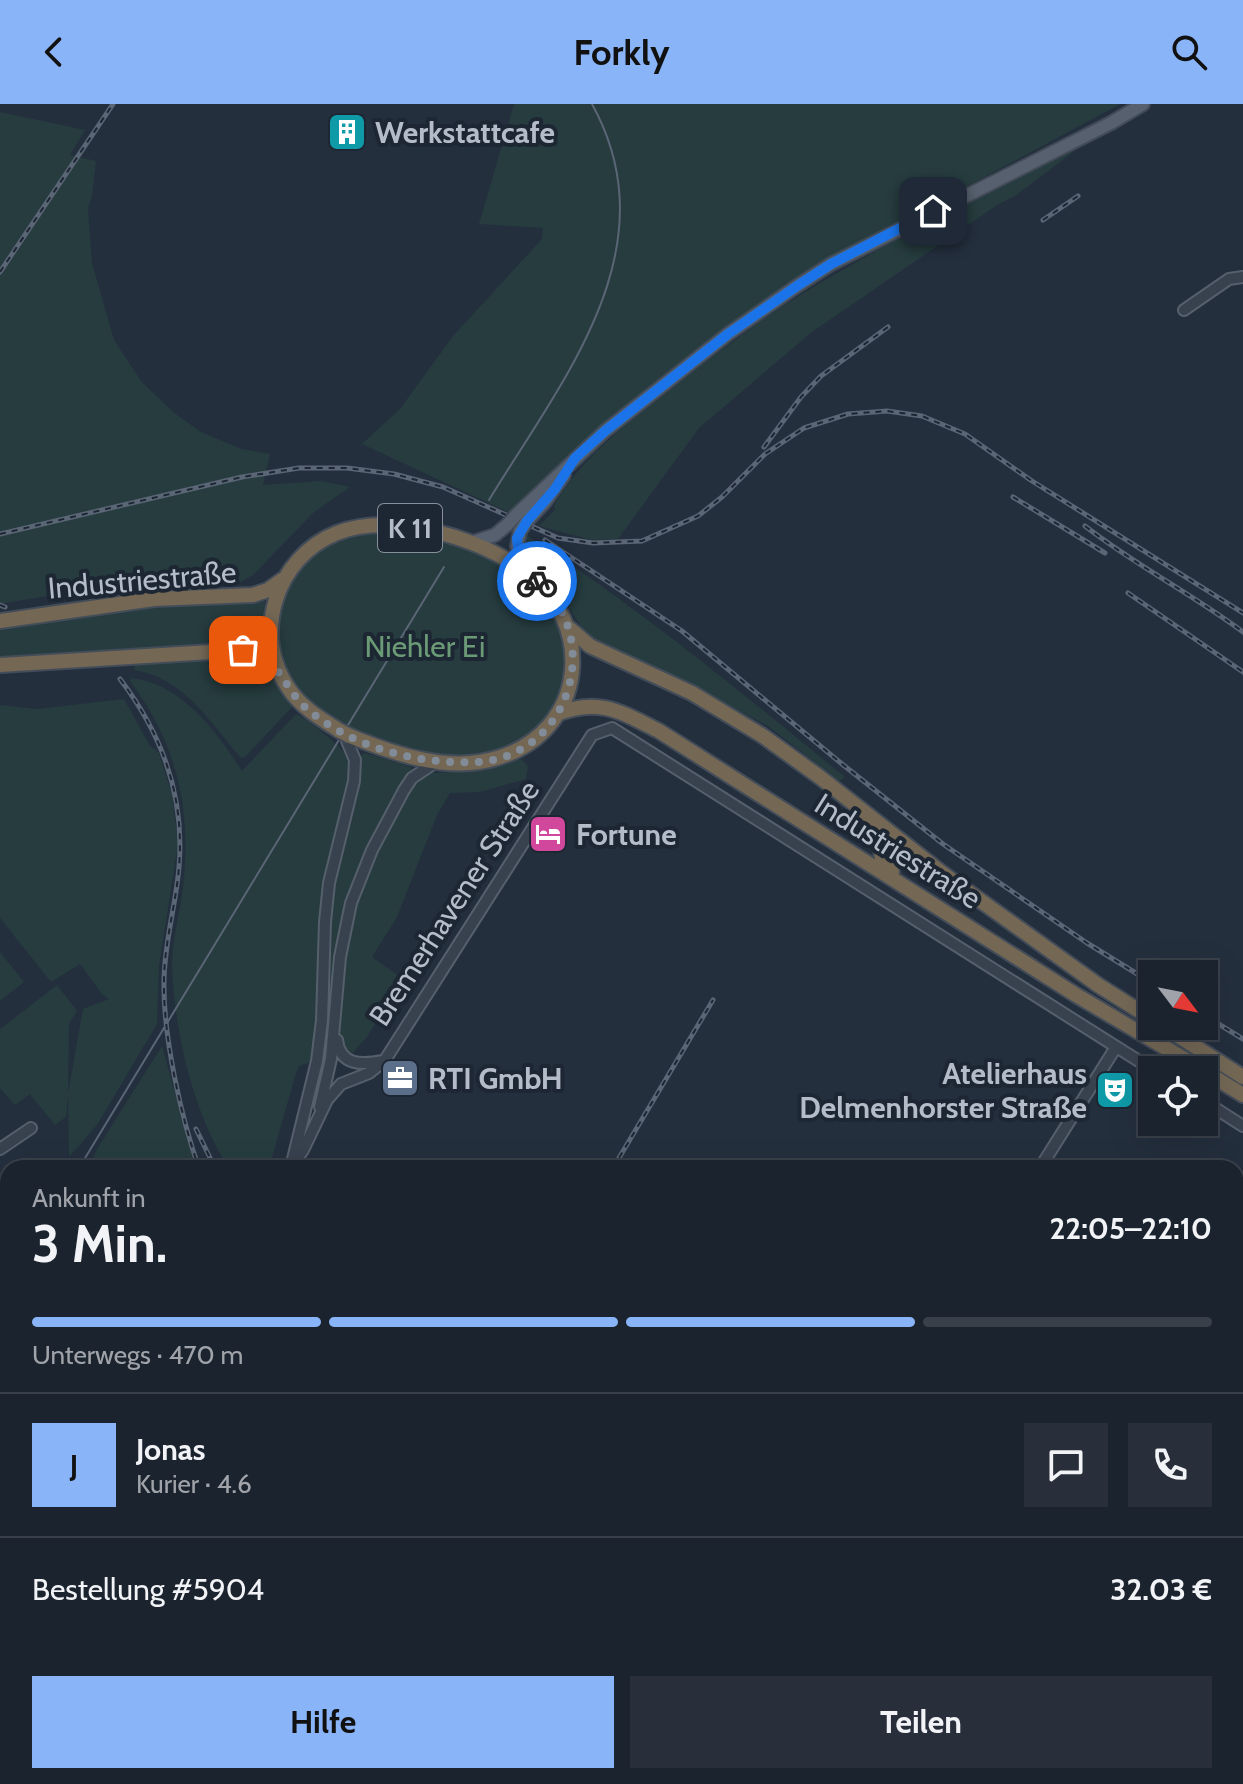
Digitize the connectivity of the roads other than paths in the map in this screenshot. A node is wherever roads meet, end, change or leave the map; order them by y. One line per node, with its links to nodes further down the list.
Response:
1 (1137, 107): 4 (main road, K 11)
2 (1243, 277): 3 (street)
3 (1184, 310)
4 (518, 522): 5 (main road, K 11); 7 (main road, K 11)
5 (470, 543): 6 (highway, K 11); 7 (highway, K 11)
6 (291, 568): 8 (highway, Industriestraße); 11 (highway)
7 (529, 574): 9 (highway, K 11)
8 (0, 621)
9 (567, 623): 12 (highway); 16 (highway, Industriestraße)
10 (0, 665): 11 (highway)
11 (277, 668): 13 (highway)
12 (557, 715): 15 (highway); 17 (highway, Industriestraße)
13 (346, 736): 15 (highway); 24 (street, Bremerhavener Straße)
14 (637, 743): 21 (street, Industriestraße); 23 (street, Bremerhavener Straße)
15 (438, 761): 19 (street, Bremerhavener Straße)
16 (929, 863): 17 (highway); 18 (highway, Industriestraße)
17 (906, 887): 22 (highway, Industriestraße)
18 (1138, 1010)
19 (336, 1026): 23 (street, Bremerhavener Straße); 28 (street, Bremerhavener Straße)
20 (1185, 1040): 26 (highway)
21 (1116, 1047): 25 (street, Industriestraße); 38 (street)
22 (1180, 1056)
23 (385, 1060): 29 (street, Bremerhavener Straße)
24 (317, 1061): 28 (street); 36 (street, Bremerhavener Straße)
25 (1138, 1061)
26 (1243, 1077)
27 (1218, 1079): 30 (highway, Industriestraße)
28 (326, 1081): 29 (street); 32 (street, Bremerhavener Straße)
29 (341, 1084): 32 (street, Bremerhavener Straße)
30 (1243, 1095)
31 (1218, 1110): 33 (street)
32 (317, 1118): 37 (street, Bremerhavener Straße)
33 (1243, 1126)
34 (31, 1128): 35 (street)
35 (0, 1149)
36 (292, 1160)
37 (296, 1160)
38 (1045, 1160)

